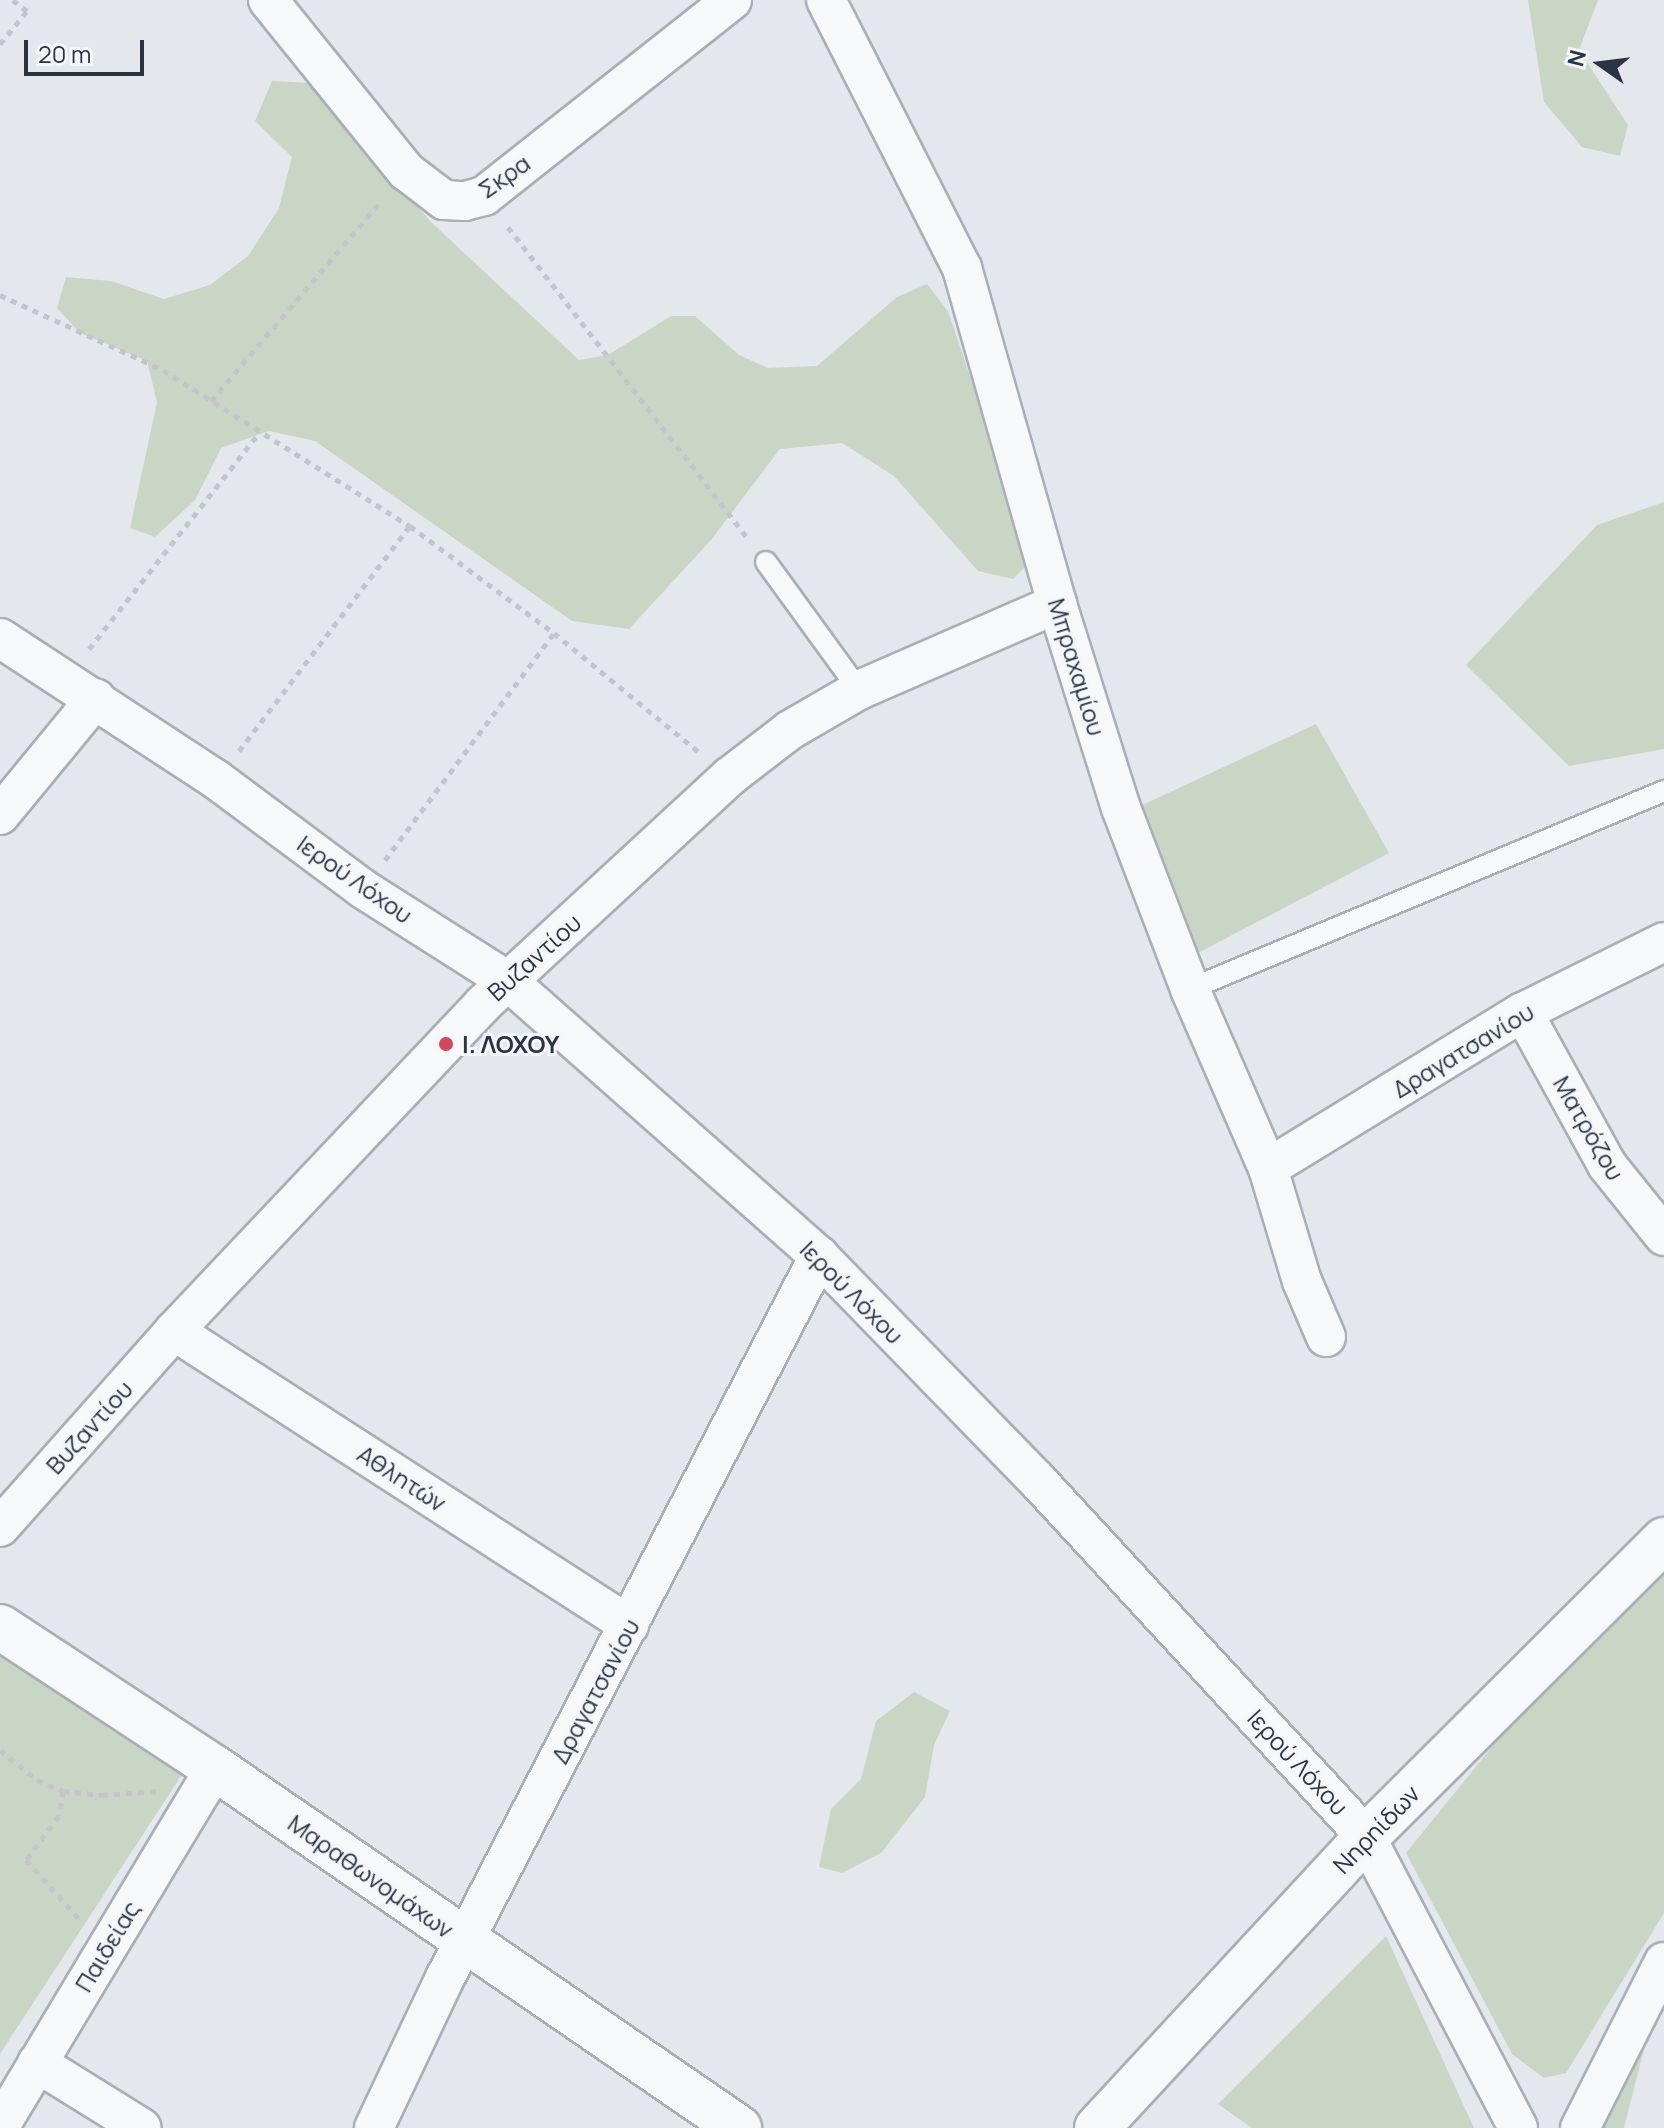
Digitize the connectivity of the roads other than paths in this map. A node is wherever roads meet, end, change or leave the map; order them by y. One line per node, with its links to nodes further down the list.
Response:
1 (268, 0): 2 (street, Σκρα)
2 (732, 0)
3 (826, 0): 5 (street, Μπραχαμίου)
4 (766, 562): 8 (lane)
5 (1057, 604): 8 (street, Βυζαντίου); 13 (street, Μπραχαμίου)
6 (0, 638): 7 (street, Ιερού Λόχου)
7 (81, 689): 10 (street); 12 (street, Ιερού Λόχου)
8 (859, 690): 12 (street, Βυζαντίου)
9 (1664, 791): 13 (lane)
10 (0, 815)
11 (1664, 942): 14 (street, Δραγατσανίου)
12 (508, 981): 17 (street, Ιερού Λόχου); 18 (street, Βυζαντίου)
13 (1190, 989): 15 (street, Μπραχαμίου)
14 (1523, 1012): 15 (street, Δραγατσανίου); 16 (street, Ματρόζου)
15 (1268, 1168): 19 (street, Μπραχαμίου)
16 (1664, 1236)
17 (819, 1256): 22 (street, Δραγατσανίου); 25 (street, Ιερού Λόχου)
18 (174, 1331): 20 (street, Βυζαντίου); 22 (street, Αθλητών)
19 (1326, 1337)
20 (0, 1527)
21 (1664, 1540): 25 (street, Νηρηίδων)
22 (629, 1625): 26 (street, Δραγατσανίου)
23 (0, 1627): 24 (street, Μαραθωνομάχων)
24 (209, 1778): 26 (street, Μαραθωνομάχων); 28 (street, Παιδείας)
25 (1366, 1837): 33 (street, Νηρηίδων); 34 (street, Ιερού Λόχου)
26 (464, 1941): 31 (street, Δραγατσανίου); 32 (street, Μαραθωνομάχων)
27 (1664, 1962): 35 (street)
28 (37, 2063): 29 (street, Παιδείας); 30 (street)
29 (0, 2126)
30 (142, 2128)
31 (374, 2128)
32 (739, 2128)
33 (1097, 2128)
34 (1518, 2128)
35 (1580, 2128)

